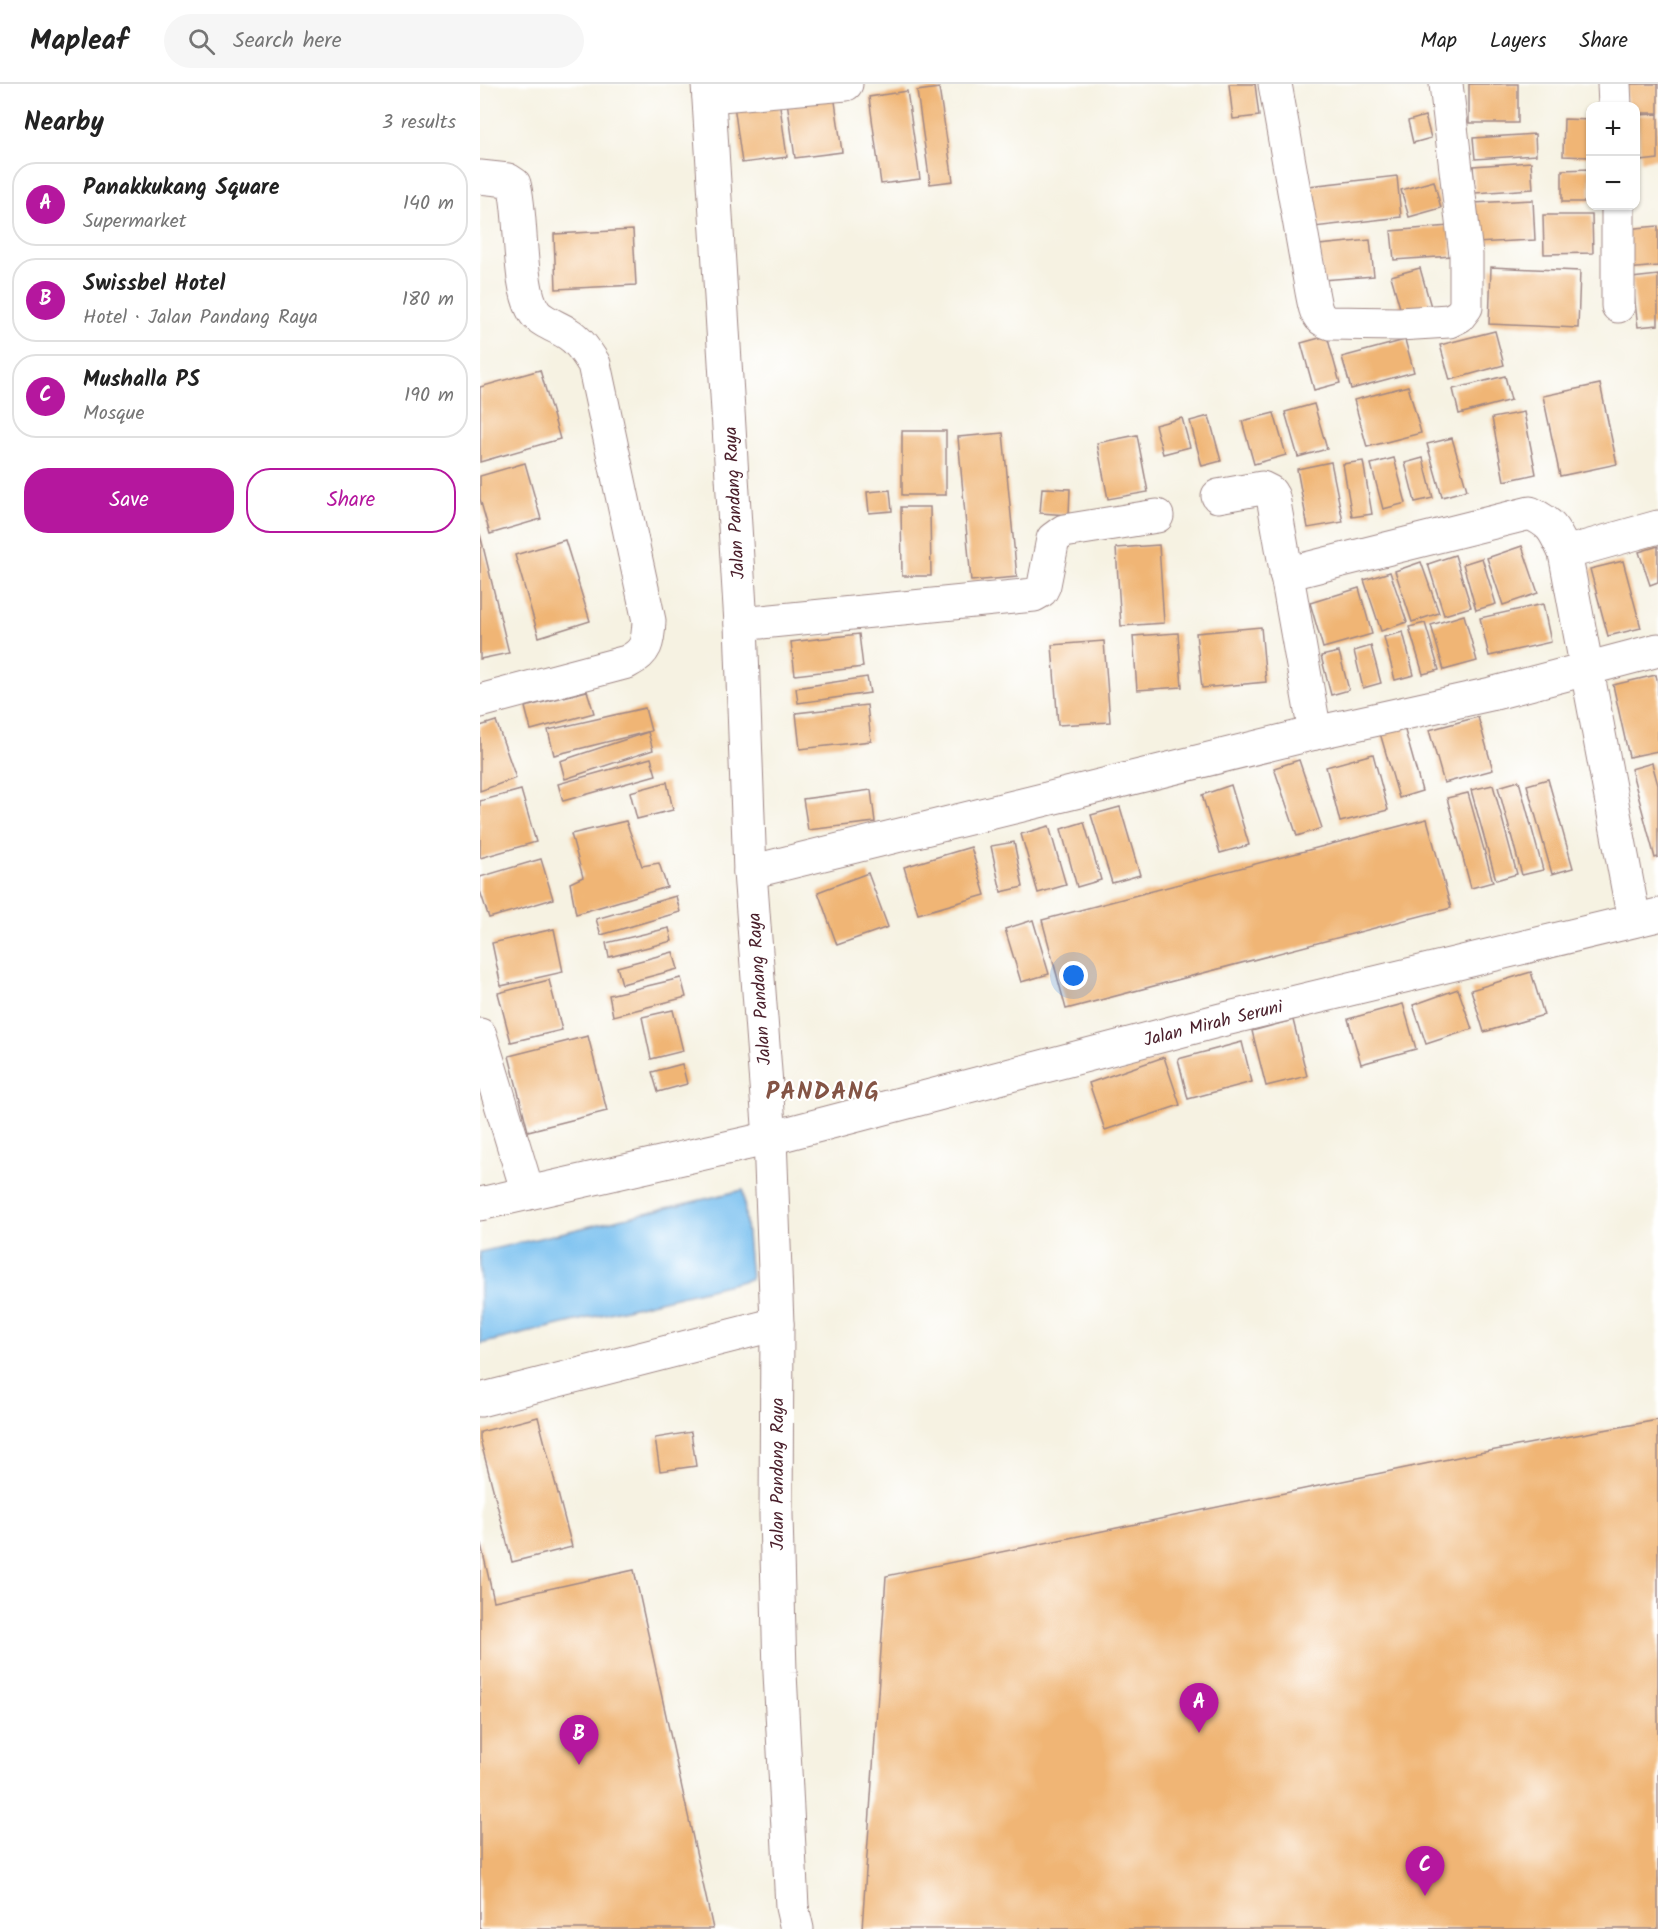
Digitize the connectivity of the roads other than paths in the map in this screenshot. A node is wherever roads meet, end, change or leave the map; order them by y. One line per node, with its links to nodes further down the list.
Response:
1 (846, 84): 5 (street)
2 (1275, 84): 3 (street)
3 (1446, 84)
4 (1614, 84): 6 (street)
5 (709, 90): 15 (street, Jalan Pandang Raya)
6 (1615, 102)
7 (480, 177): 18 (street)
8 (1618, 210): 9 (street)
9 (1618, 306)
10 (1218, 496): 14 (street)
11 (1157, 516): 15 (street)
12 (1658, 527): 13 (street)
13 (1564, 553): 14 (street); 17 (street)
14 (1286, 574): 19 (street)
15 (741, 624): 20 (street, Jalan Pandang Raya)
16 (1658, 650): 17 (street)
17 (1587, 669): 19 (street); 21 (street)
18 (480, 701)
19 (1315, 732): 20 (street)
20 (750, 872): 23 (street, Jalan Pandang Raya)
21 (1646, 917): 23 (street, Jalan Mirah Seruni)
22 (480, 1035): 24 (street)
23 (770, 1138): 24 (street, Jalan Mirah Seruni); 26 (street, Jalan Pandang Raya)
24 (528, 1193): 25 (street, Jalan Mirah Seruni)
25 (480, 1204)
26 (777, 1324): 27 (street); 28 (street, Jalan Pandang Raya)
27 (480, 1400)
28 (792, 1922)

